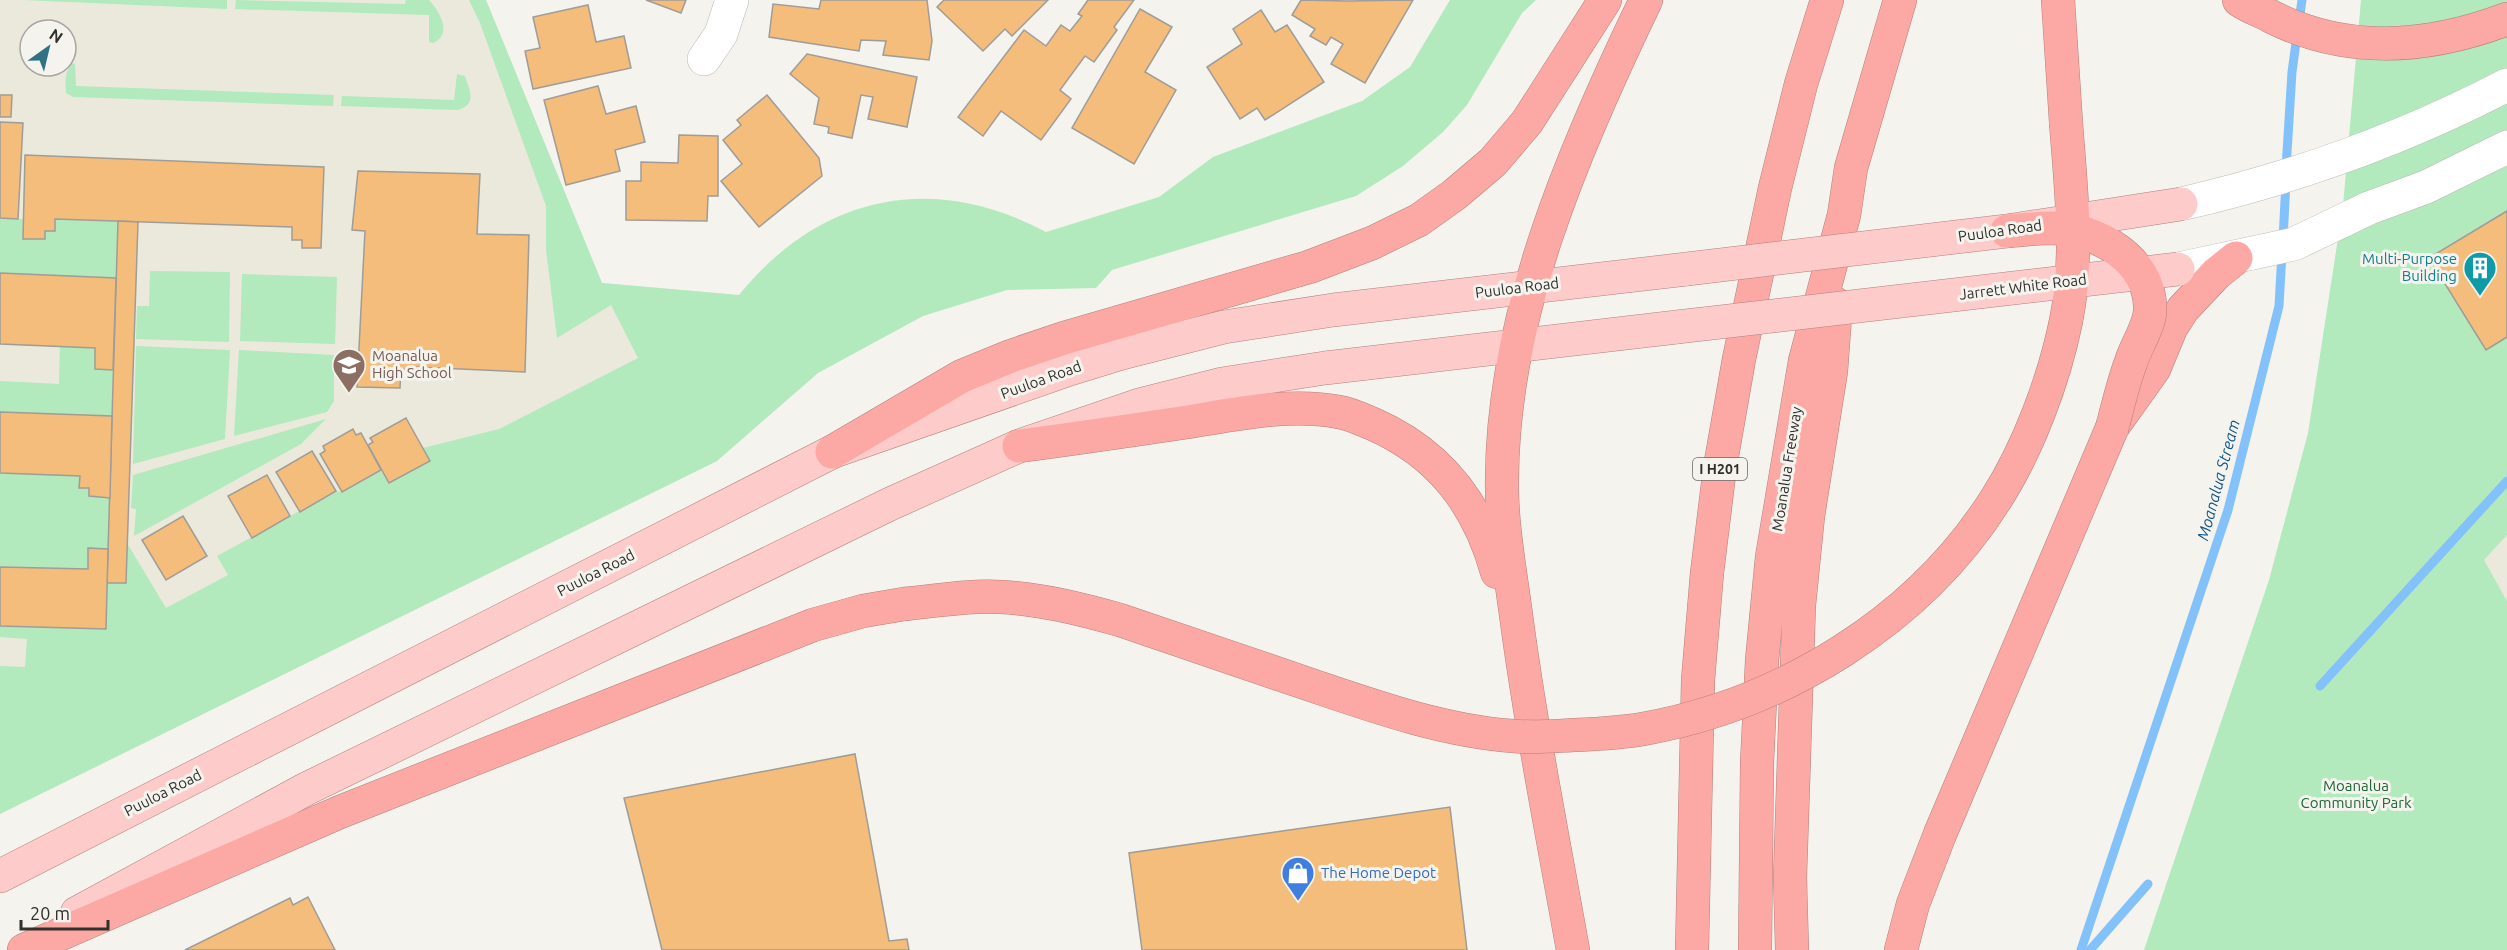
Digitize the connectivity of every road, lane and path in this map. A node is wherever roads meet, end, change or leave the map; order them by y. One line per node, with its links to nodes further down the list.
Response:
1 (732, 0): 9 (street)
2 (1605, 0): 22 (highway)
3 (1646, 0): 18 (highway)
4 (1827, 0): 28 (highway, I H201)
5 (1900, 0): 13 (highway, Moanalua Freeway)
6 (2058, 0): 26 (highway, bridge)
7 (2239, 0): 8 (highway)
8 (2507, 19)
9 (704, 59)
10 (2507, 85): 12 (street)
11 (2507, 147): 15 (street, Jarrett White Road)
12 (2181, 204): 14 (main road, Puuloa Road, bridge)
13 (1844, 215): 29 (highway, Moanalua Freeway); 30 (highway)
14 (2007, 231): 17 (highway, bridge); 18 (main road, Puuloa Road, bridge)
15 (2236, 258): 16 (street, Jarrett White Road); 20 (highway)
16 (2178, 269): 17 (main road, Jarrett White Road, bridge)
17 (2140, 273): 19 (main road, Jarrett White Road, bridge); 20 (highway, bridge)
18 (1533, 286): 19 (highway); 22 (main road, Puuloa Road)
19 (1517, 344): 21 (main road); 23 (highway)
20 (2112, 428): 31 (highway)
21 (1019, 446): 23 (highway); 25 (main road)
22 (832, 453): 24 (main road, Puuloa Road)
23 (1522, 663): 27 (highway)
24 (0, 876)
25 (8, 950)
26 (24, 950)
27 (1573, 950)
28 (1692, 950)
29 (1755, 950)
30 (1792, 950)
31 (1901, 950)

